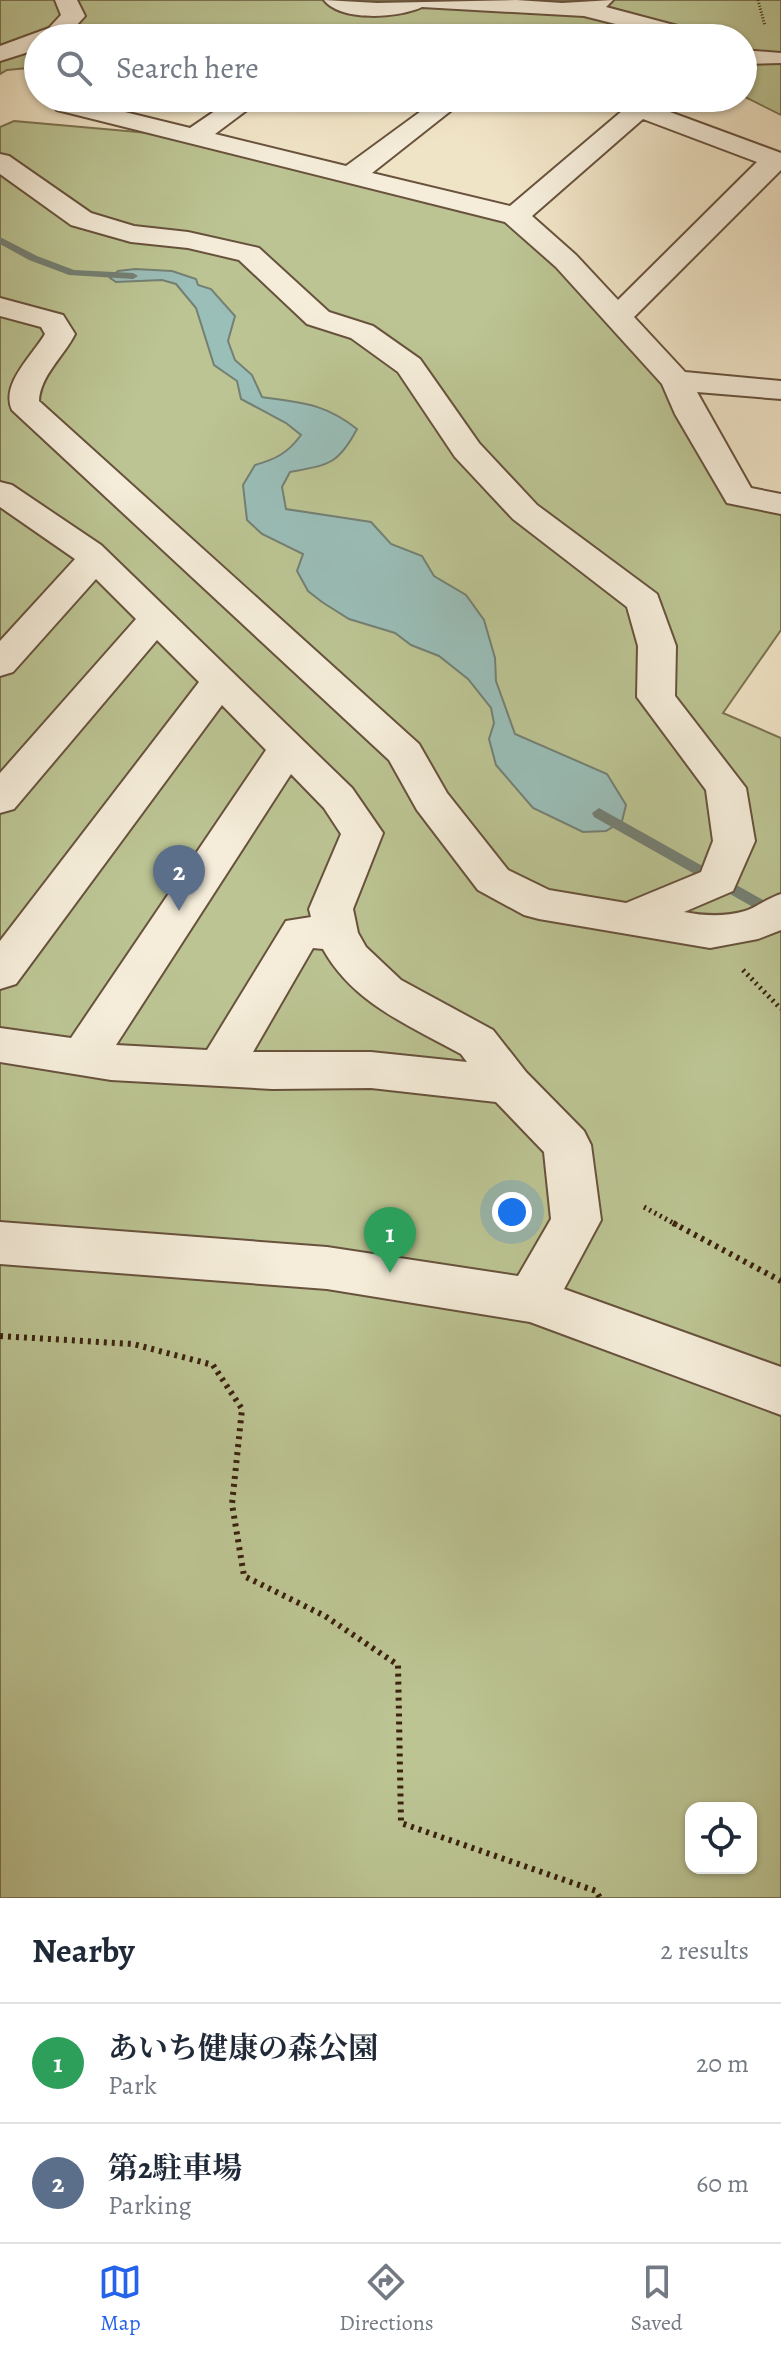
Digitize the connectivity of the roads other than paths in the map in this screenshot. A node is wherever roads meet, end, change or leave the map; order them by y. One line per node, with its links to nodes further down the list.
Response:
1 (66, 0): 5 (street)
2 (335, 0): 3 (street)
3 (415, 0): 4 (street)
4 (593, 4): 6 (street)
5 (65, 24)
6 (649, 24)
7 (24, 46): 8 (street)
8 (0, 54)
9 (757, 57): 10 (street)
10 (773, 58)
11 (94, 112): 16 (street)
12 (231, 112): 16 (street)
13 (436, 112): 19 (street)
14 (637, 112): 20 (street)
15 (644, 112): 18 (street)
16 (194, 137): 19 (street)
17 (0, 162): 34 (street)
18 (777, 162): 22 (street)
19 (350, 176): 20 (street)
20 (515, 216): 22 (street)
21 (0, 307): 34 (street)
22 (619, 315): 23 (street)
23 (676, 381): 24 (street); 26 (street)
24 (781, 390)
25 (0, 492): 27 (street)
26 (781, 504)
27 (95, 558): 28 (street); 29 (street)
28 (156, 618): 30 (street); 32 (street)
29 (0, 664)
30 (220, 681): 31 (street); 36 (street)
31 (288, 748): 35 (street); 38 (street)
32 (0, 799)
33 (770, 916): 34 (street)
34 (633, 917)
35 (336, 934): 39 (street); 40 (street)
36 (0, 973)
37 (0, 1045): 38 (street)
38 (82, 1059): 39 (street)
39 (220, 1068): 40 (street)
40 (509, 1085): 42 (street)
41 (0, 1243): 42 (street)
42 (532, 1300): 43 (street)
43 (781, 1391)

